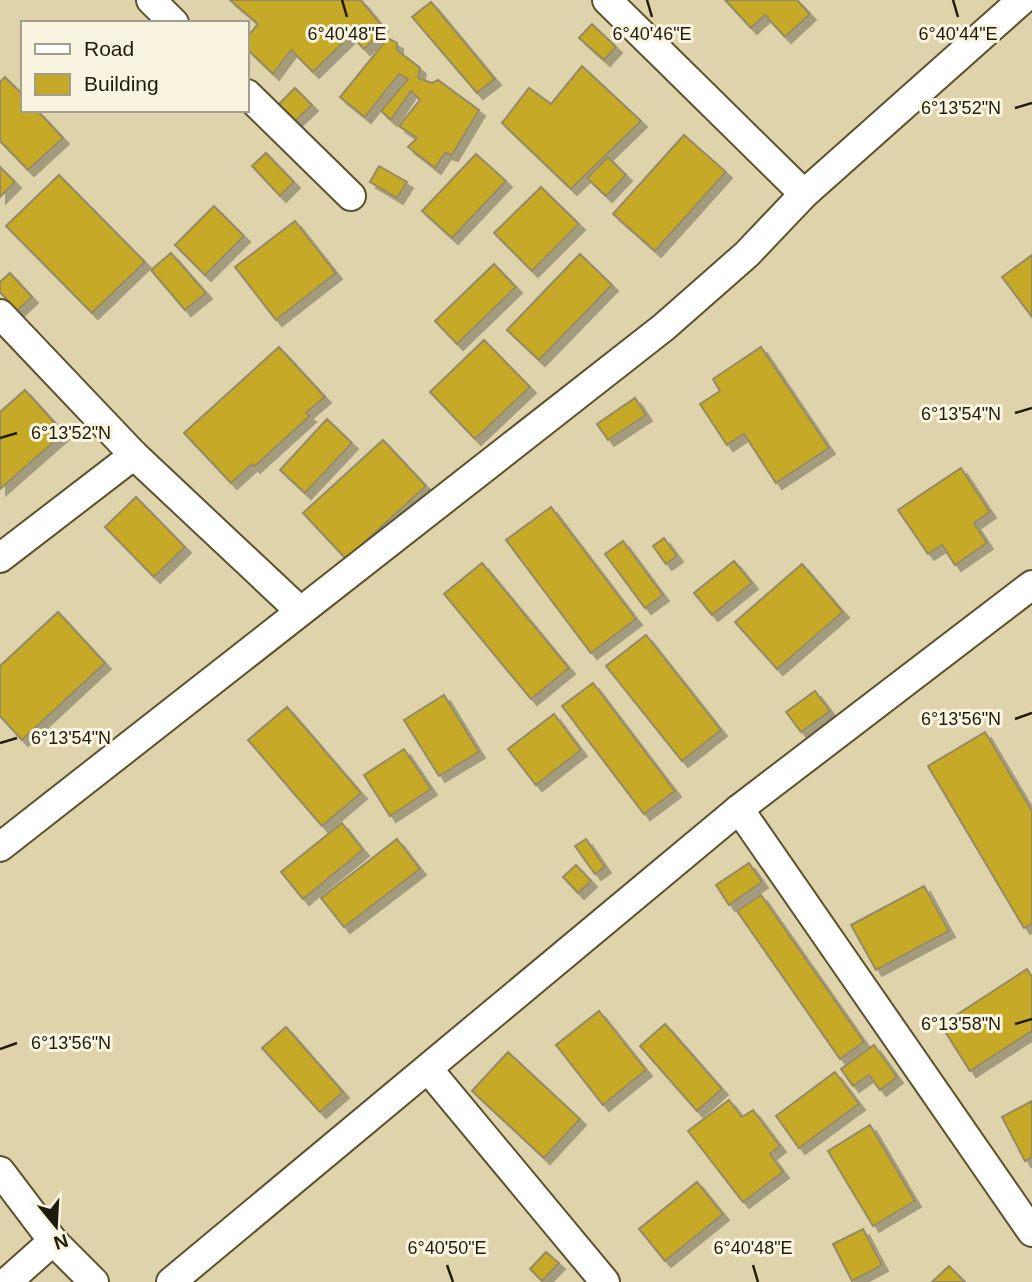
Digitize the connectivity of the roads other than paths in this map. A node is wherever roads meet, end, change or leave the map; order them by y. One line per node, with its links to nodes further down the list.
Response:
1 (151, 0): 4 (street)
2 (607, 0): 6 (street)
3 (1022, 0): 6 (street)
4 (172, 21)
5 (248, 95): 7 (street)
6 (804, 194): 12 (street)
7 (351, 196)
8 (0, 314): 9 (street)
9 (134, 455): 10 (street); 12 (street)
10 (0, 558)
11 (1032, 585): 13 (street)
12 (300, 611): 14 (street)
13 (739, 809): 15 (street); 17 (street)
14 (0, 847)
15 (428, 1069): 21 (street); 22 (street)
16 (0, 1171): 18 (street)
17 (1031, 1229)
18 (53, 1241): 19 (street); 20 (street)
19 (6, 1282)
20 (94, 1282)
21 (171, 1282)
22 (605, 1282)

